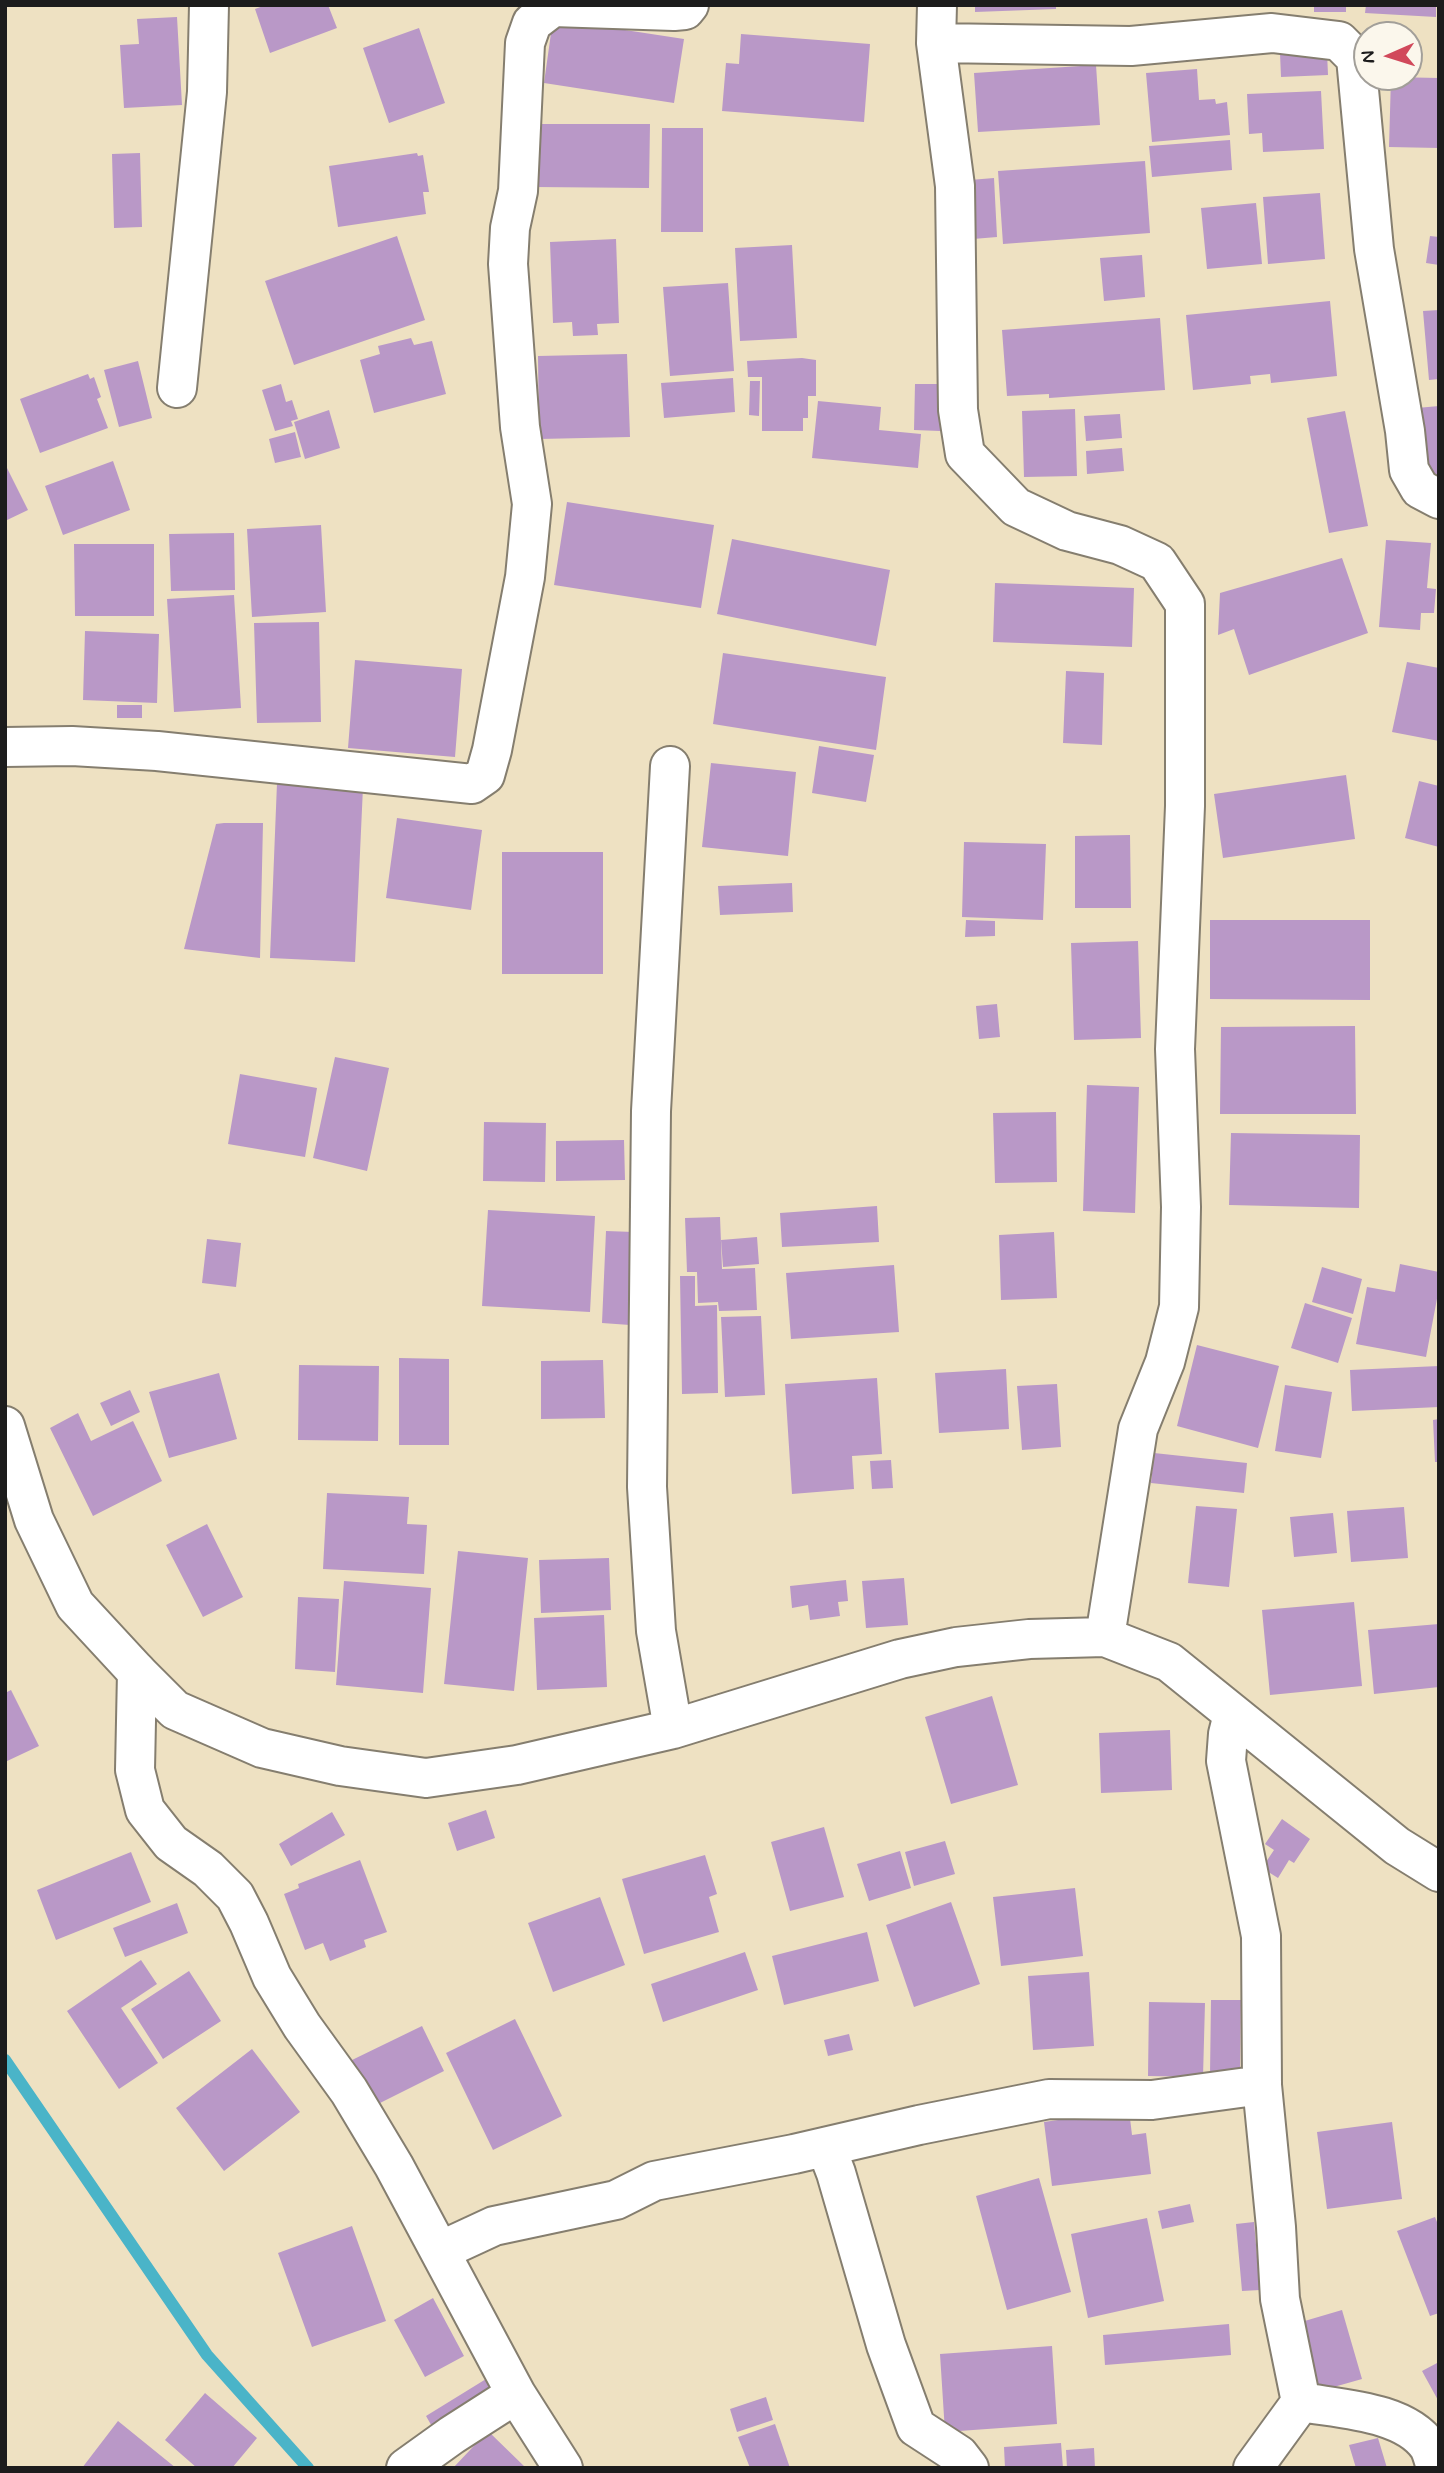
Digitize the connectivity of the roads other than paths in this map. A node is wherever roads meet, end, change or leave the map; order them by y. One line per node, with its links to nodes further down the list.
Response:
1 (209, 5): 6 (street)
2 (689, 5): 8 (street)
3 (937, 5): 5 (street)
4 (1281, 20): 5 (street); 7 (street)
5 (936, 43): 11 (street)
6 (177, 388)
7 (1439, 499)
8 (5, 747)
9 (670, 766): 14 (street)
10 (5, 1426): 12 (street)
11 (1105, 1637): 13 (street); 14 (street)
12 (137, 1672): 14 (street); 18 (street)
13 (1233, 1714): 15 (street); 16 (street)
14 (673, 1729)
15 (1439, 1872)
16 (1262, 2085): 17 (street); 20 (street)
17 (826, 2147): 18 (street); 23 (street)
18 (440, 2251): 19 (street)
19 (516, 2394): 21 (street); 22 (street)
20 (1301, 2402): 24 (street); 25 (street)
21 (406, 2468)
22 (563, 2468)
23 (968, 2468)
24 (1253, 2468)
25 (1436, 2468)

